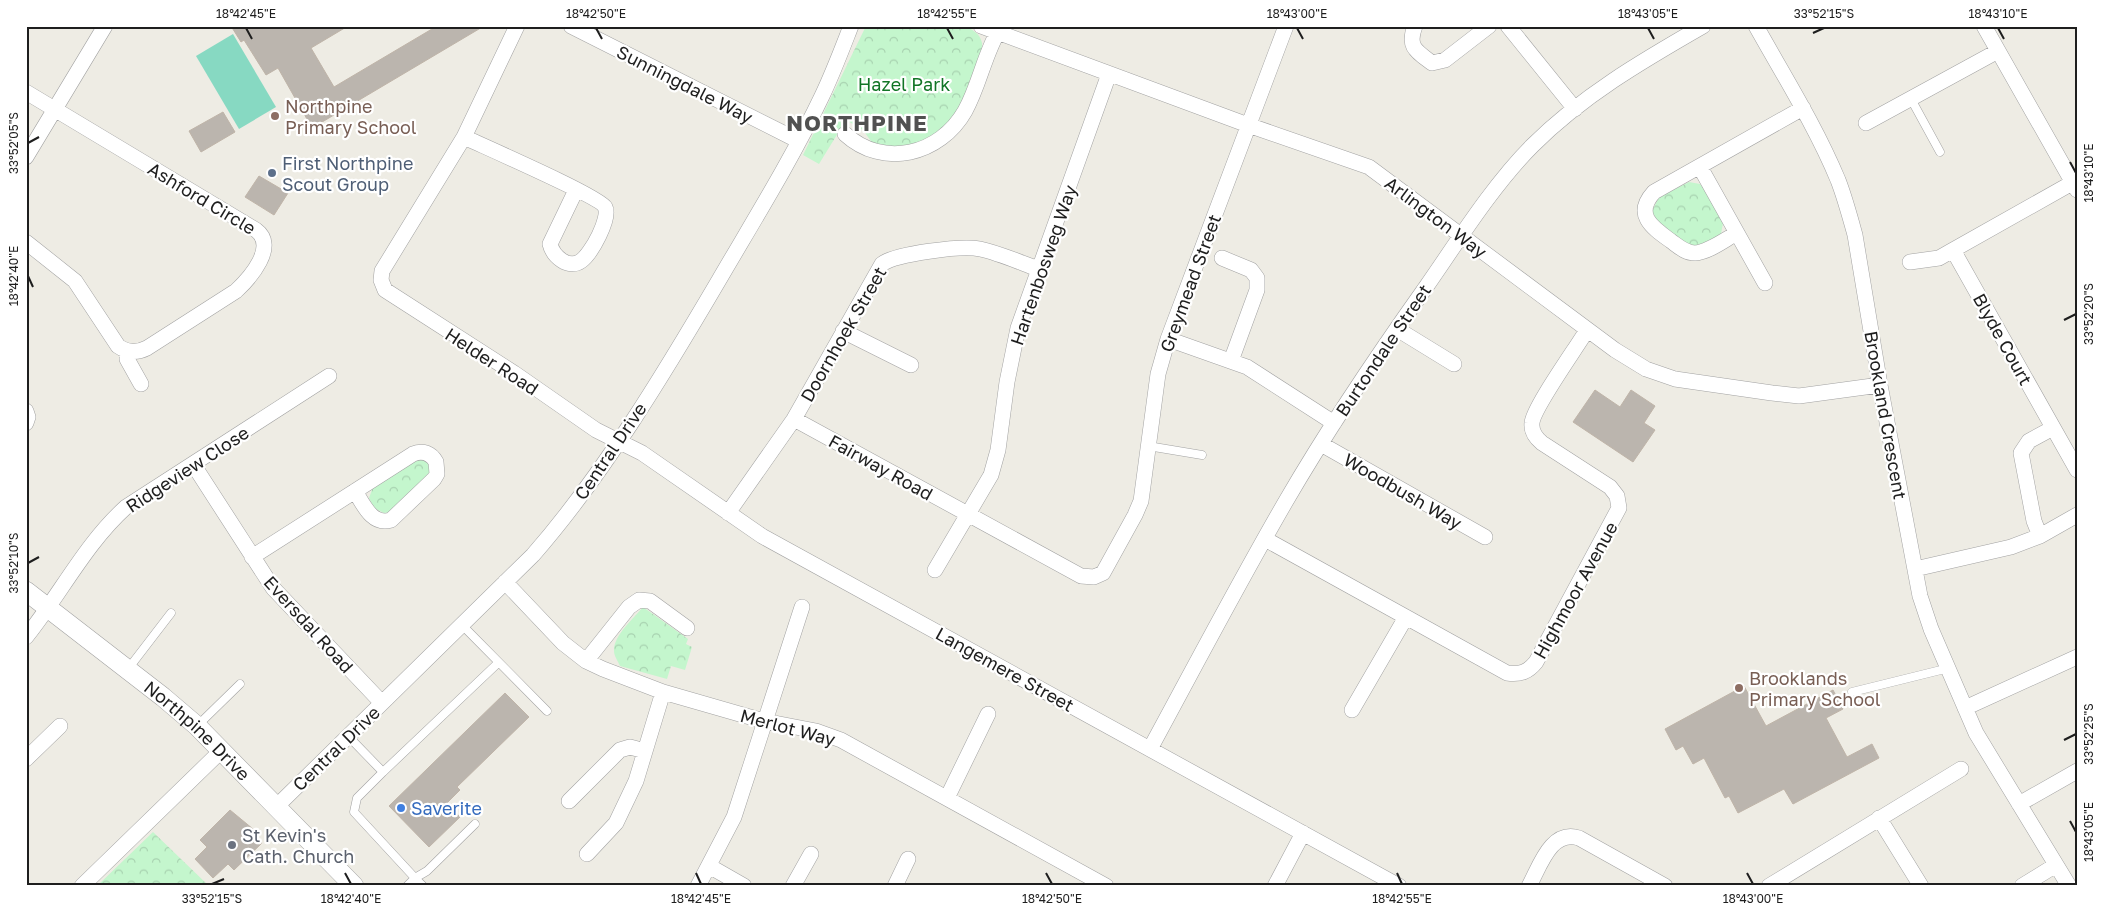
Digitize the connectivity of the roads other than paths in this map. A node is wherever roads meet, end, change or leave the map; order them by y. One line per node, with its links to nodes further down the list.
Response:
1 (105, 26): 20 (street)
2 (517, 26): 24 (street)
3 (571, 26): 25 (street, Sunningdale Way)
4 (851, 26): 25 (street, Central Drive)
5 (981, 26): 13 (street, Arlington Way)
6 (1286, 26): 22 (street, Greymead Street)
7 (1415, 26): 8 (street)
8 (1488, 26)
9 (1508, 26): 19 (street)
10 (1703, 26): 19 (street, Burtondale Street)
11 (1756, 26): 18 (street, Brookland Crescent)
12 (1984, 26): 14 (street)
13 (999, 29): 15 (street, Arlington Way); 23 (street)
14 (1998, 51): 17 (street); 29 (street)
15 (1109, 74): 22 (street, Arlington Way); 37 (street, Hartenbosweg Way)
16 (26, 92): 20 (street)
17 (1911, 99): 21 (street); 26 (lane)
18 (1803, 108): 28 (street); 49 (street, Brookland Crescent)
19 (1575, 109): 32 (street, Burtondale Street)
20 (55, 110): 27 (street); 43 (street, Ashford Circle)
21 (1866, 123)
22 (1248, 125): 32 (street, Arlington Way); 42 (street, Greymead Street)
23 (845, 134)
24 (464, 137): 30 (street); 55 (street, Helder Road)
25 (799, 141): 55 (street, Central Drive)
26 (1940, 152)
27 (26, 157)
28 (1700, 167): 31 (street); 31 (street)
29 (2074, 187): 34 (street)
30 (576, 190): 30 (street)
31 (1737, 233): 38 (street)
32 (1461, 237): 39 (street, Burtondale Street); 40 (street, Arlington Way)
33 (26, 242): 43 (street)
34 (1953, 250): 36 (street); 54 (street, Blyde Court)
35 (1222, 258): 44 (street)
36 (1910, 262)
37 (1038, 269): 41 (street, Doornhoek Street); 63 (street, Hartenbosweg Way)
38 (1765, 283)
39 (1397, 329): 45 (street); 52 (street, Burtondale Street)
40 (1587, 330): 49 (street, Arlington Way); 77 (street, Highmoor Avenue)
41 (843, 331): 46 (street); 51 (street, Doornhoek Street)
42 (1168, 339): 44 (street); 57 (street, Greymead Street)
43 (128, 351): 48 (street)
44 (1231, 361): 52 (street)
45 (1454, 364)
46 (911, 365)
47 (329, 376): 59 (street, Ridgeview Close)
48 (141, 384)
49 (1880, 385): 69 (street, Brookland Crescent)
50 (26, 411): 53 (street)
51 (794, 419): 62 (street, Doornhoek Street); 63 (street, Fairway Road)
52 (1334, 422): 56 (street, Burtondale Street)
53 (26, 423)
54 (2053, 428): 60 (street, Blyde Court); 65 (street)
55 (617, 441): 62 (street, Langemere Street); 72 (street, Central Drive)
56 (1321, 444): 66 (street, Woodbush Way); 67 (street, Burtondale Street)
57 (1148, 446): 58 (lane); 71 (street, Greymead Street)
58 (1202, 455)
59 (193, 464): 68 (street, Eversdal Road); 75 (street, Ridgeview Close)
60 (2077, 470)
61 (354, 491): 61 (street); 68 (street)
62 (728, 513): 98 (street, Langemere Street)
63 (968, 514): 70 (street); 71 (street, Fairway Road)
64 (2077, 516): 65 (street)
65 (2040, 536): 69 (street)
66 (1485, 537)
67 (1265, 539): 77 (street, Highmoor Avenue); 98 (street, Burtondale Street)
68 (252, 557): 89 (street, Eversdal Road)
69 (1914, 569): 84 (street, Brookland Crescent)
70 (935, 570)
71 (1094, 577)
72 (505, 582): 78 (street, Central Drive); 82 (street, Merlot Way)
73 (26, 591): 75 (street, Northpine Drive)
74 (802, 607): 94 (street)
75 (47, 608): 80 (street, Ridgeview Close); 85 (street, Northpine Drive)
76 (171, 613): 85 (lane)
77 (1406, 617): 91 (street)
78 (462, 625): 83 (lane); 89 (street, Central Drive)
79 (687, 628): 82 (street)
80 (26, 637)
81 (2077, 657): 90 (street)
82 (586, 661): 87 (street, Merlot Way)
83 (498, 663): 92 (lane); 104 (lane)
84 (1949, 668): 88 (lane); 90 (street, Brookland Crescent)
85 (128, 669): 96 (street, Northpine Drive)
86 (240, 684): 96 (lane)
87 (663, 692): 94 (street, Merlot Way); 100 (street)
88 (1852, 692)
89 (382, 703): 97 (street, Central Drive)
90 (1965, 708): 107 (street, Brookland Crescent)
91 (1352, 710)
92 (547, 711)
93 (988, 714): 105 (street)
94 (764, 721): 105 (street, Merlot Way); 116 (street)
95 (60, 726): 101 (street)
96 (197, 726): 99 (street, Northpine Drive)
97 (348, 736): 104 (lane); 108 (street, Central Drive)
98 (1150, 749): 111 (street, Langemere Street)
99 (222, 750): 108 (street, Northpine Drive); 118 (street)
100 (646, 751): 106 (street); 112 (street)
101 (26, 759)
102 (1961, 768): 109 (street)
103 (2077, 771): 107 (street)
104 (383, 772): 117 (lane)
105 (947, 798): 126 (street, Merlot Way)
106 (569, 801)
107 (2019, 804): 115 (street, Brookland Crescent)
108 (276, 807): 119 (street, Northpine Drive)
109 (1880, 818): 131 (street); 132 (street)
110 (475, 824): 117 (lane)
111 (1303, 833): 127 (street); 128 (street, Langemere Street)
112 (587, 854)
113 (812, 854): 124 (street)
114 (908, 859): 125 (street)
115 (2056, 865): 133 (street); 134 (street, Brookland Crescent)
116 (709, 866): 122 (street); 123 (street)
117 (415, 878): 120 (lane); 121 (lane)
118 (82, 886)
119 (354, 886)
120 (407, 886)
121 (423, 886)
122 (698, 886)
123 (744, 886)
124 (793, 886)
125 (894, 886)
126 (1106, 886)
127 (1275, 886)
128 (1399, 886)
129 (1529, 886): 130 (street)
130 (1665, 886)
131 (1769, 886)
132 (1921, 886)
133 (2022, 886)
134 (2069, 886)

